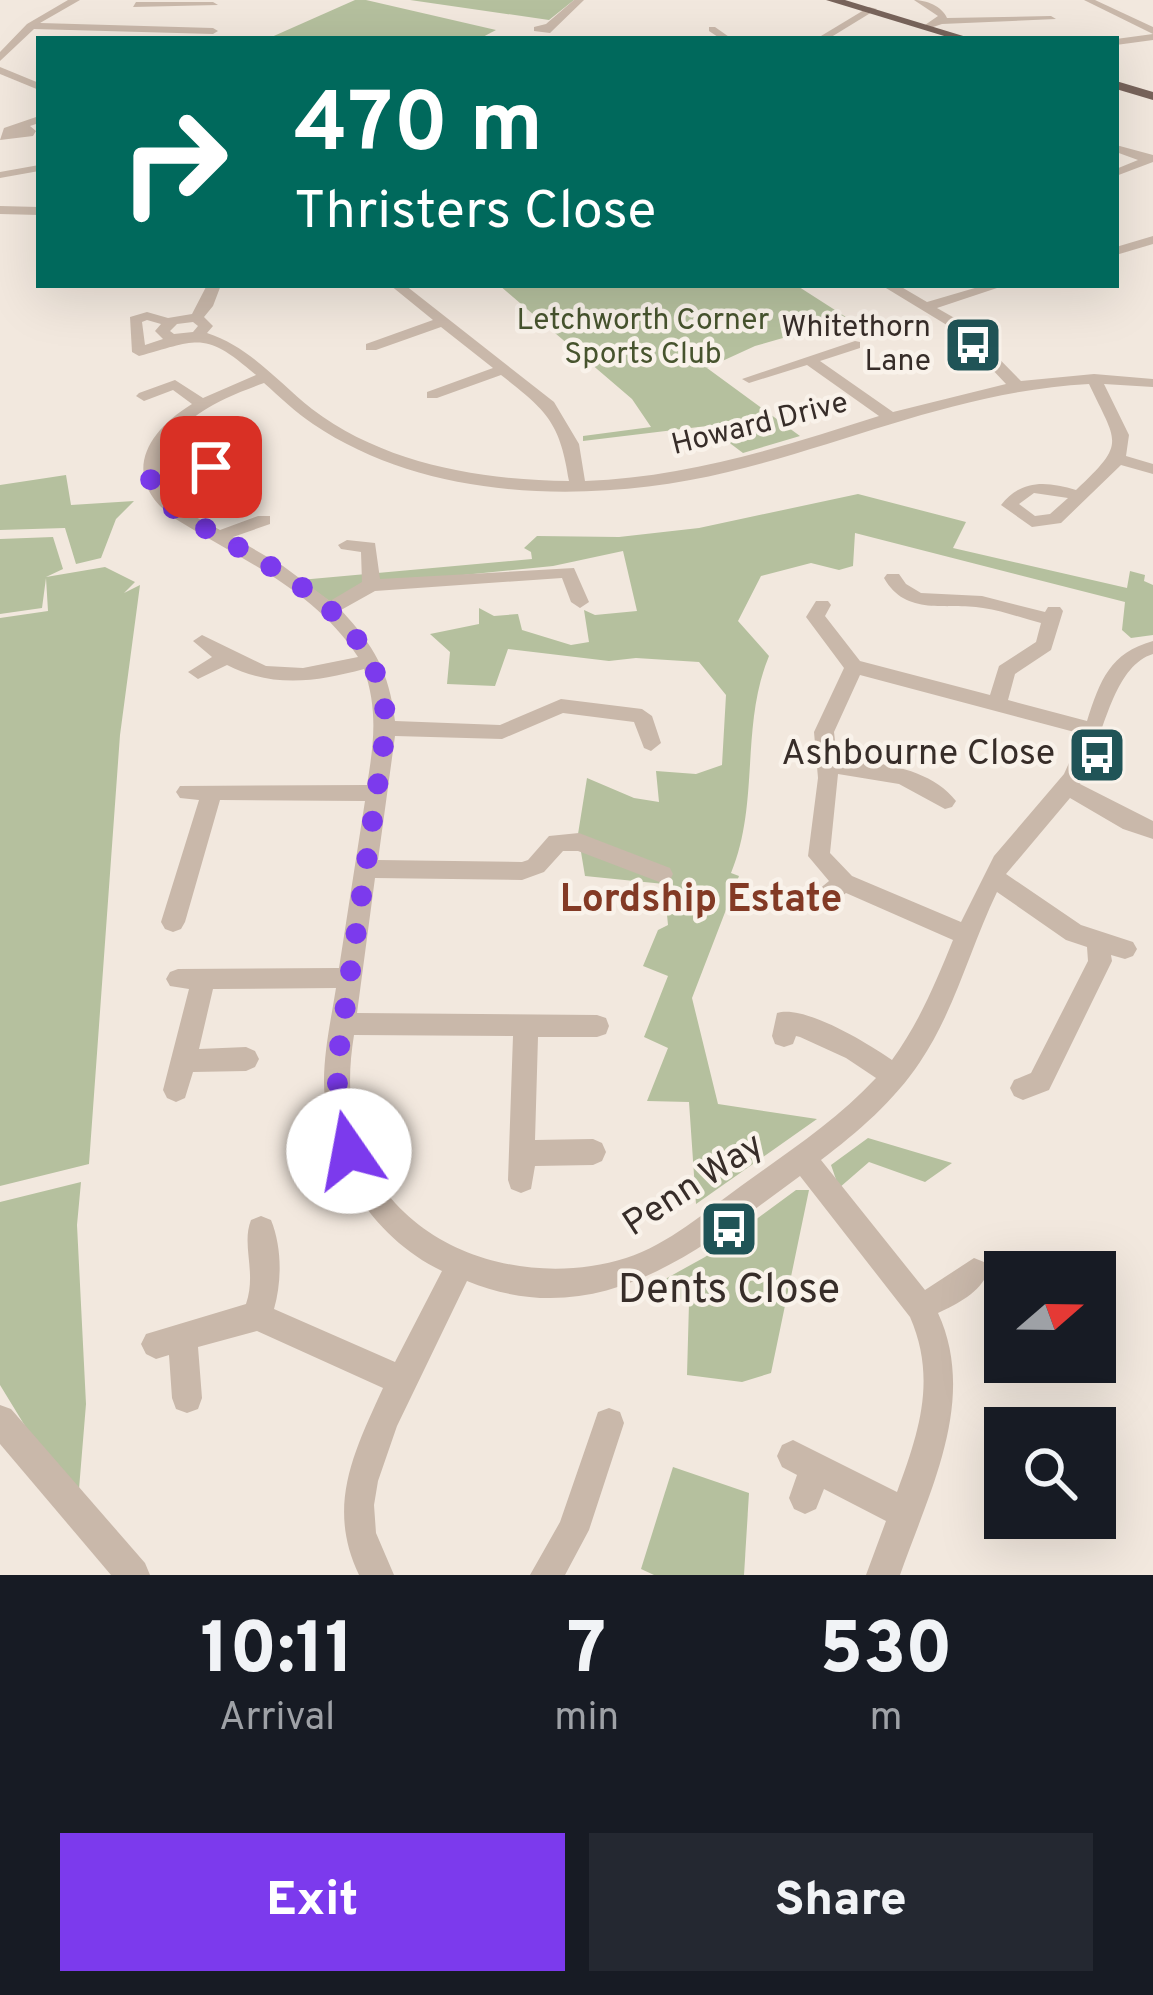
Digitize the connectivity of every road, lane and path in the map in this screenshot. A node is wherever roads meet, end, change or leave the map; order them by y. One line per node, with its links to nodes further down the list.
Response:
1 (75, 0): 13 (street)
2 (579, 0): 14 (street)
3 (832, 0): 9 (main road)
4 (918, 0): 11 (street)
5 (1094, 2): 18 (street)
6 (213, 4): 8 (street)
7 (136, 5): 8 (street)
8 (162, 6): 15 (street)
9 (872, 8): 11 (main road); 20 (street)
10 (1051, 19): 11 (street)
11 (935, 23): 21 (main road)
12 (14, 24): 13 (street)
13 (32, 25): 15 (street); 23 (street)
14 (549, 26)
15 (131, 29): 17 (street)
16 (711, 29): 19 (street)
17 (213, 31)
18 (1153, 34): 22 (street)
19 (722, 36)
20 (826, 36)
21 (961, 36)
22 (1119, 41)
23 (0, 58)
24 (0, 70): 25 (street)
25 (21, 79): 26 (street); 27 (street)
26 (0, 86)
27 (36, 86)
28 (1119, 86): 29 (main road)
29 (1153, 96)
30 (36, 121): 31 (street)
31 (23, 128)
32 (1119, 149): 33 (street)
33 (1151, 159): 35 (street)
34 (36, 169): 36 (street)
35 (1119, 172)
36 (0, 175)
37 (0, 209): 38 (street)
38 (36, 211)
39 (1153, 240): 40 (street)
40 (1119, 250)
41 (213, 288): 46 (street)
42 (401, 288): 47 (street)
43 (893, 288): 45 (street)
44 (990, 288): 45 (street)
45 (925, 307): 59 (street)
46 (196, 317): 48 (street); 49 (street)
47 (444, 321): 52 (street); 54 (street)
48 (168, 322): 50 (street); 50 (street)
49 (198, 335): 50 (street); 55 (street, Howard Drive)
50 (177, 339)
51 (855, 345): 53 (street)
52 (371, 347)
53 (808, 360): 57 (street); 63 (street)
54 (506, 368): 60 (street); 68 (street)
55 (263, 378): 62 (street); 68 (street, Howard Drive)
56 (1094, 378): 58 (street, Howard Drive); 59 (street, Howard Drive); 64 (street)
57 (749, 379)
58 (1153, 383)
59 (1016, 384): 63 (street, Howard Drive)
60 (444, 394)
61 (144, 396): 62 (street)
62 (201, 404): 65 (street)
63 (892, 418): 68 (street, Howard Drive)
64 (1118, 459): 66 (street); 69 (street)
65 (150, 469): 67 (street); 71 (street, Penn Way)
66 (1153, 469)
67 (225, 480)
68 (578, 486)
69 (1079, 496)
70 (268, 520): 71 (street)
71 (219, 536): 77 (street, Penn Way)
72 (347, 545): 74 (street)
73 (893, 578): 84 (street)
74 (371, 585): 75 (street); 77 (street)
75 (580, 602)
76 (822, 605): 82 (street)
77 (329, 609): 81 (street, Penn Way)
78 (202, 641): 80 (street)
79 (1153, 647): 86 (street, Penn Way)
80 (225, 658): 81 (street); 83 (street)
81 (372, 660): 85 (street, Penn Way)
82 (854, 667): 84 (street); 88 (street)
83 (198, 672)
84 (997, 706): 86 (street)
85 (386, 728): 87 (street); 90 (street, Penn Way)
86 (1094, 730): 89 (street, Penn Way)
87 (651, 743)
88 (828, 766): 91 (street); 96 (street)
89 (1068, 787): 92 (street); 95 (street, Penn Way)
90 (378, 793): 93 (street, Penn Way); 98 (street)
91 (945, 801)
92 (1153, 830)
93 (367, 869): 94 (street); 102 (street, Penn Way)
94 (662, 874)
95 (993, 877): 99 (street, Penn Way); 100 (street)
96 (844, 882): 97 (street); 99 (street)
97 (792, 898)
98 (173, 922)
99 (966, 935): 109 (street, Penn Way)
100 (1098, 942): 101 (street); 110 (street)
101 (1125, 949)
102 (349, 978): 103 (street, Penn Way); 108 (street)
103 (343, 1024): 104 (street); 115 (street, Penn Way)
104 (526, 1026): 105 (street); 112 (street)
105 (597, 1026)
106 (784, 1036): 109 (street)
107 (246, 1059): 108 (street)
108 (184, 1061): 111 (street)
109 (894, 1077): 113 (street, Penn Way)
110 (1023, 1088)
111 (176, 1090)
112 (592, 1152)
113 (802, 1157): 115 (street, Penn Way); 117 (street)
114 (261, 1230): 118 (street)
115 (460, 1264): 119 (street)
116 (974, 1272): 117 (street)
117 (920, 1307): 124 (street)
118 (257, 1316): 119 (street); 120 (street)
119 (405, 1382): 126 (street)
120 (187, 1398)
121 (0, 1420): 125 (street)
122 (609, 1423): 127 (street)
123 (804, 1474): 124 (street)
124 (903, 1512): 128 (street)
125 (133, 1575)
126 (378, 1575)
127 (546, 1575)
128 (883, 1575)

